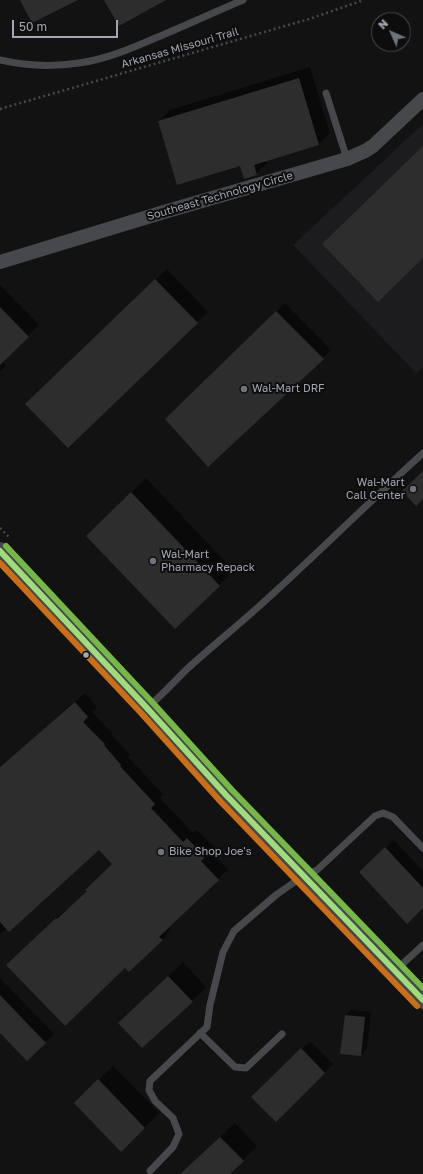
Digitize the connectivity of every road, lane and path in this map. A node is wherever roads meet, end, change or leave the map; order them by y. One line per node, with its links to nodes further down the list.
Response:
1 (243, 0): 3 (lane)
2 (364, 0): 6 (path, Arkansas Missouri Trail)
3 (0, 60)
4 (326, 92): 7 (lane)
5 (423, 99): 7 (street, Southeast Technology Circle)
6 (0, 109)
7 (347, 159): 8 (street, Southeast Technology Circle)
8 (0, 262)
9 (423, 453): 11 (lane)
10 (0, 551): 11 (street)
11 (147, 708): 13 (street)
12 (423, 848): 13 (lane)
13 (302, 876): 15 (street); 17 (lane)
14 (423, 945): 15 (lane)
15 (394, 971): 16 (street)
16 (423, 1000)
17 (200, 1033): 18 (lane); 19 (lane)
18 (282, 1034)
19 (150, 1171)

